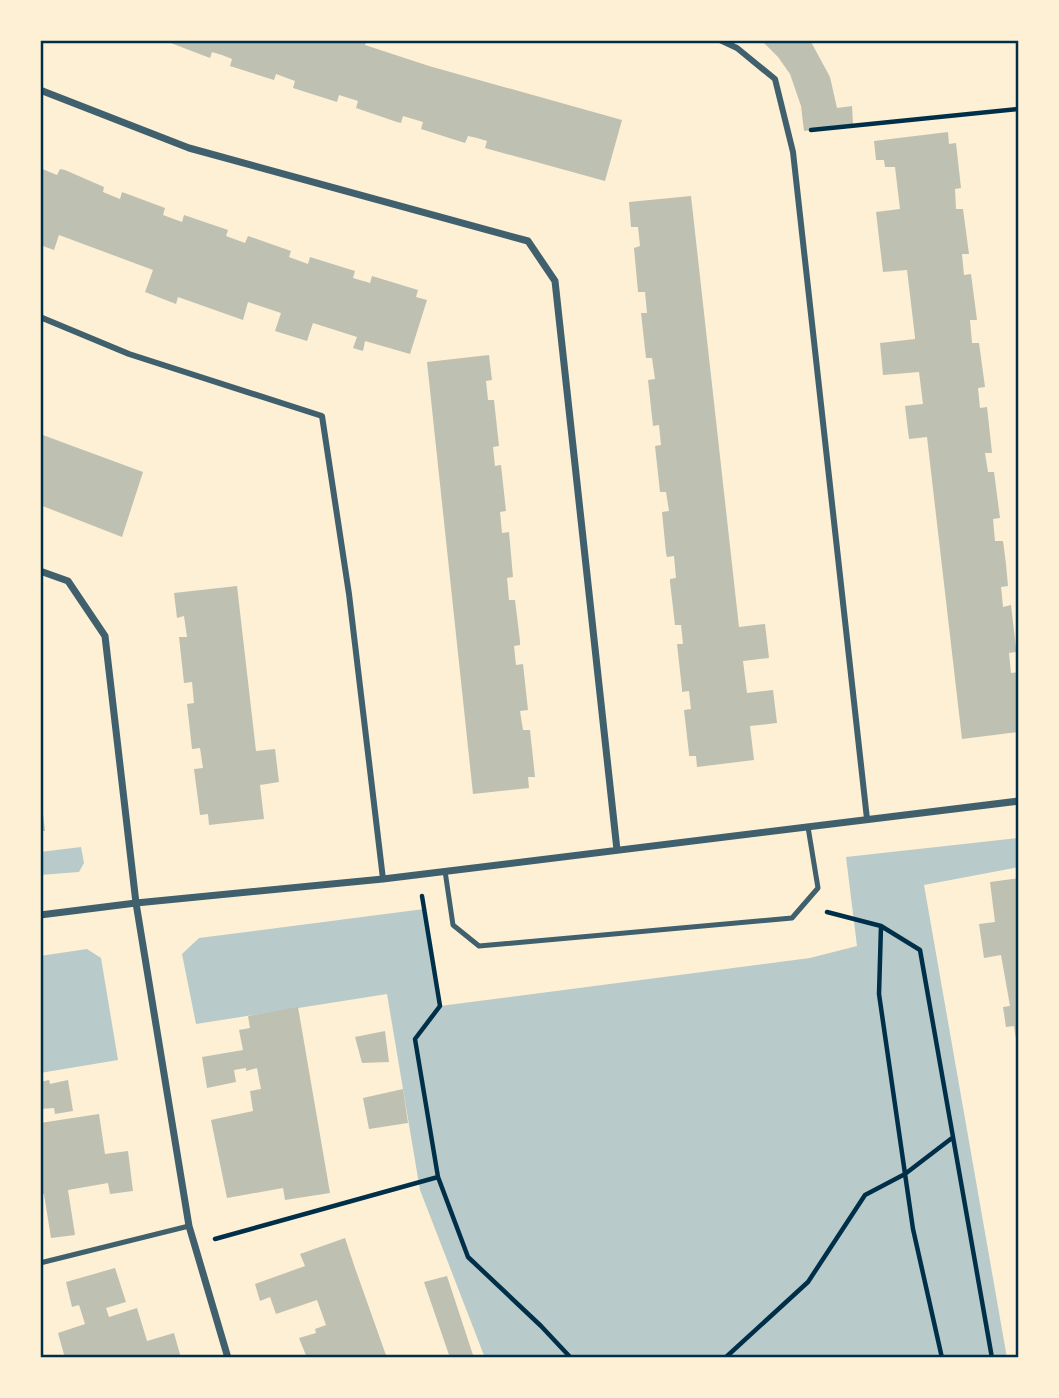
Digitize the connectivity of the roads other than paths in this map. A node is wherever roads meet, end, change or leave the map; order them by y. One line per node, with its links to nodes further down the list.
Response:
1 (720, 40): 6 (street)
2 (40, 90): 8 (street)
3 (40, 317): 10 (street)
4 (40, 571): 11 (street)
5 (1019, 801): 6 (street)
6 (867, 819): 7 (street)
7 (808, 827): 8 (street); 9 (lane)
8 (617, 850): 9 (street)
9 (445, 871): 10 (street)
10 (383, 879): 11 (street)
11 (136, 903): 12 (street); 13 (street)
12 (40, 915)
13 (189, 1226): 14 (lane); 15 (street)
14 (40, 1262)
15 (228, 1358)

